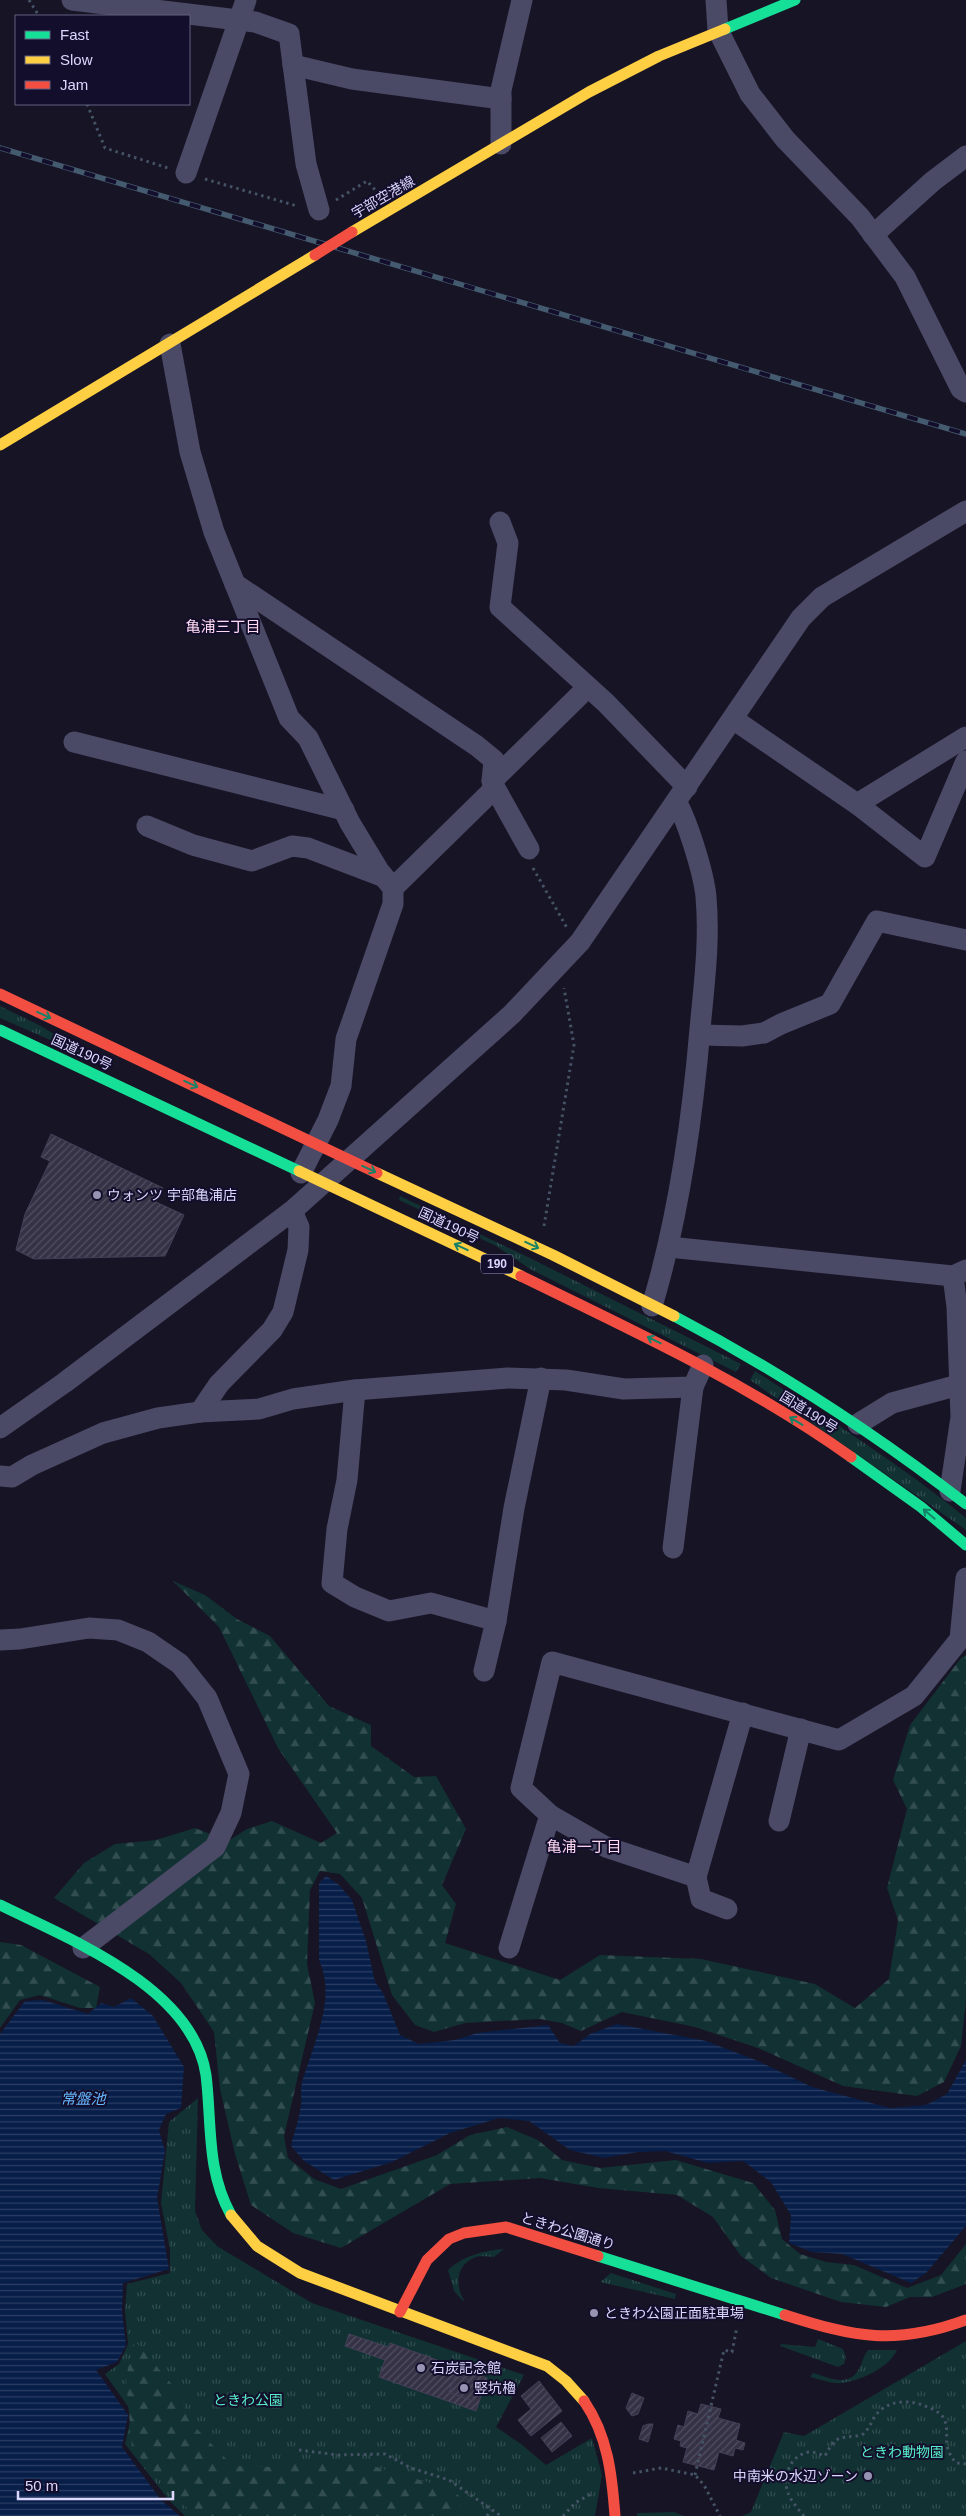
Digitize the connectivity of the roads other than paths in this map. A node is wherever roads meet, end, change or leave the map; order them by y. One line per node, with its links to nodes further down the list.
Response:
1 (72, 0): 6 (street)
2 (246, 0): 6 (street)
3 (522, 0): 9 (street)
4 (716, 0): 7 (street)
5 (795, 0): 7 (main road, 宇部空港線)
6 (240, 20): 8 (street); 12 (street)
7 (718, 30): 10 (main road, 宇部空港線); 14 (street)
8 (293, 65): 9 (street); 13 (street)
9 (501, 99): 10 (street)
10 (502, 144): 15 (main road, 宇部空港線, bridge)
11 (966, 156): 14 (street)
12 (186, 173)
13 (319, 210)
14 (873, 235): 16 (street)
15 (170, 344): 17 (main road, 宇部空港線); 20 (street)
16 (966, 392)
17 (0, 445)
18 (966, 512): 22 (street)
19 (500, 522): 21 (street)
20 (235, 584): 26 (street); 29 (street)
21 (588, 687): 26 (street); 27 (street)
22 (733, 719): 27 (street); 28 (street)
23 (966, 737): 28 (street)
24 (74, 742): 29 (street)
25 (966, 762): 28 (street)
26 (493, 785): 31 (street); 32 (street)
27 (682, 795): 36 (street); 38 (street)
28 (858, 804)
29 (344, 810): 32 (street)
30 (147, 826): 32 (street)
31 (528, 849)
32 (388, 882): 37 (street)
33 (966, 940): 36 (street)
34 (0, 994): 37 (main road, 国道190号 / 190, one-way to 37)
35 (0, 1030): 39 (main road, 国道190号 / 190)
36 (700, 1035): 42 (street)
37 (317, 1144): 38 (main road, 国道190号 / 190); 39 (street)
38 (349, 1160): 40 (street); 44 (main road, 国道190号 / 190, one-way to 44)
39 (301, 1173): 40 (main road, 国道190号 / 190)
40 (324, 1184): 41 (street); 45 (main road, 国道190号 / 190, one-way to 40)
41 (292, 1211): 50 (street); 52 (street)
42 (669, 1247): 43 (street); 44 (street)
43 (959, 1273): 47 (street)
44 (652, 1306): 51 (main road, 国道190号 / 190)
45 (703, 1365): 48 (street); 56 (main road, 国道190号 / 190, one-way to 45)
46 (540, 1378): 48 (street); 49 (street); 59 (street)
47 (963, 1383): 51 (street); 54 (street)
48 (693, 1386): 57 (street)
49 (355, 1390): 50 (street); 59 (street)
50 (200, 1412): 53 (street)
51 (858, 1424): 54 (main road, 国道190号 / 190)
52 (0, 1428)
53 (0, 1476)
54 (950, 1490): 55 (main road, 国道190号 / 190)
55 (966, 1504)
56 (966, 1545)
57 (673, 1548)
58 (966, 1578): 63 (street)
59 (496, 1621): 61 (street)
60 (0, 1640): 69 (street)
61 (484, 1671)
62 (743, 1713): 63 (street); 64 (street); 66 (street)
63 (801, 1729): 65 (street)
64 (550, 1815): 66 (street); 70 (street)
65 (779, 1821)
66 (696, 1876): 68 (street)
67 (0, 1905): 69 (main road)
68 (727, 1909)
69 (83, 1948): 71 (main road)
70 (509, 1948)
71 (400, 2312): 72 (main road, ときわ公園通り); 73 (main road)
72 (966, 2320)
73 (615, 2516)

